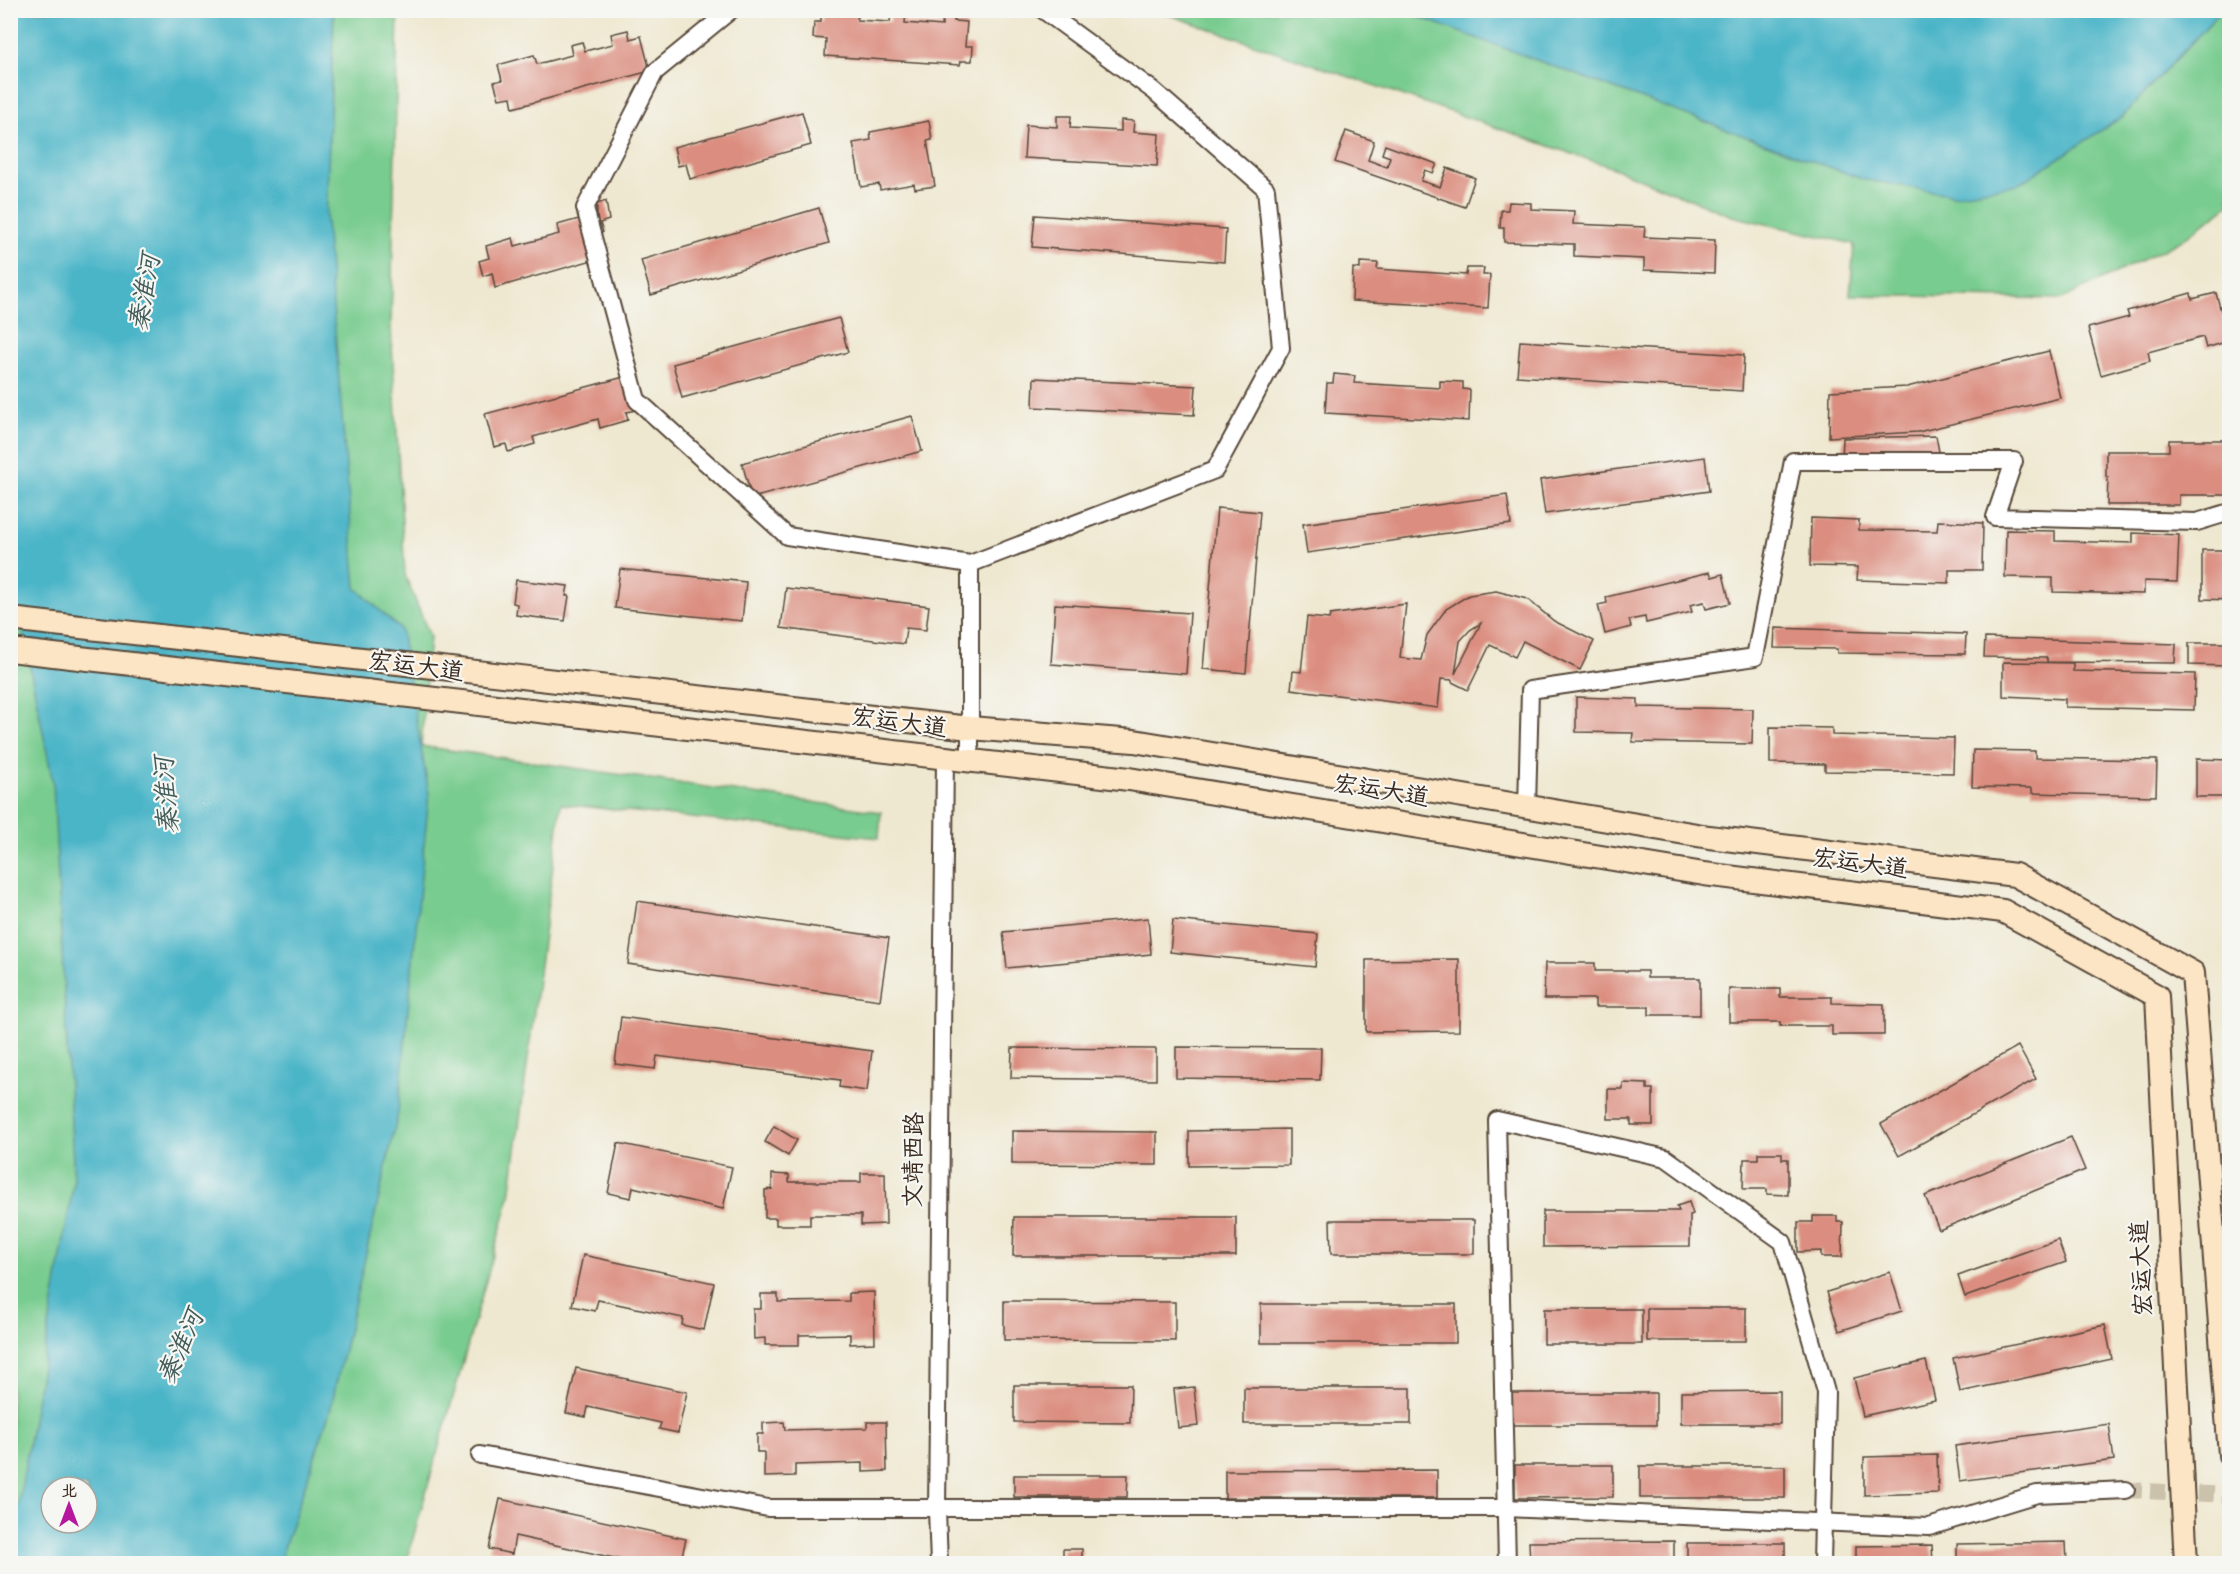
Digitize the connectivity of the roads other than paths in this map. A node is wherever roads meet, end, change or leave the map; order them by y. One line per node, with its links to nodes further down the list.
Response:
1 (731, 10): 4 (street)
2 (1044, 10): 4 (street)
3 (2229, 512): 10 (street)
4 (970, 564): 7 (street)
5 (10, 619): 7 (main road, 宏运大道)
6 (10, 650): 8 (main road, 宏运大道)
7 (970, 728): 9 (street); 10 (main road, 宏运大道)
8 (945, 758): 9 (main road, 宏运大道); 15 (street, 文靖西路)
9 (970, 760): 20 (main road, 宏运大道)
10 (1527, 807): 12 (main road, 宏运大道)
11 (480, 1455): 15 (street)
12 (2229, 1455)
13 (2126, 1490): 16 (street)
14 (1505, 1508): 15 (street); 16 (street); 16 (street); 18 (street)
15 (937, 1510): 17 (street, 文靖西路)
16 (1823, 1522): 19 (street)
17 (939, 1563)
18 (1507, 1563)
19 (1822, 1563)
20 (2186, 1563)

